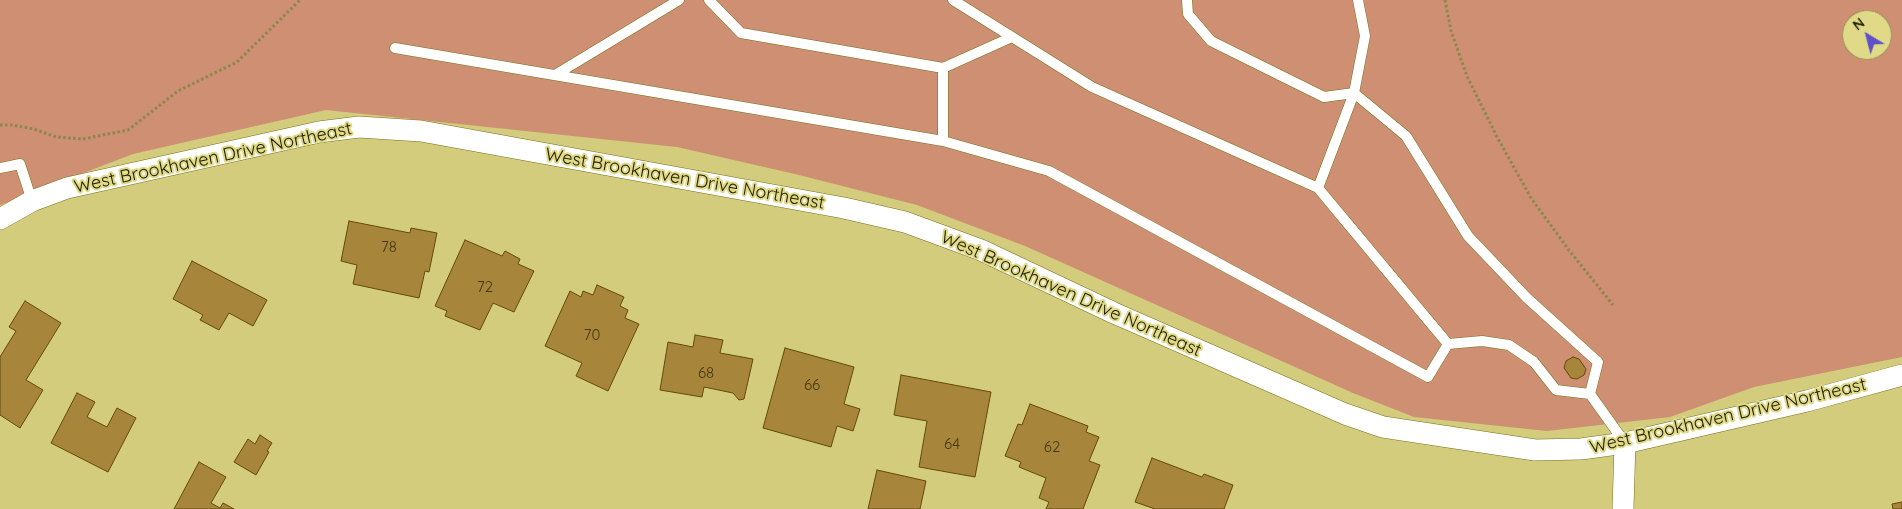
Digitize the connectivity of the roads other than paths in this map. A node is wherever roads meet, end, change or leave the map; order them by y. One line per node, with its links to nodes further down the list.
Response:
1 (679, 0): 9 (lane)
2 (709, 0): 8 (lane)
3 (953, 0): 6 (lane)
4 (1187, 0): 10 (lane)
5 (1358, 0): 10 (lane)
6 (1012, 37): 8 (lane); 13 (lane)
7 (395, 48): 9 (lane)
8 (943, 68): 11 (lane)
9 (555, 75): 11 (lane)
10 (1354, 93): 13 (lane); 18 (lane)
11 (943, 141): 16 (lane)
12 (0, 168): 14 (lane)
13 (1318, 188): 16 (lane)
14 (32, 201): 15 (street, West Brookhaven Drive Northeast); 19 (street, West Brookhaven Drive Northeast)
15 (0, 219)
16 (1448, 344): 18 (lane)
17 (1902, 375): 19 (street, West Brookhaven Drive Northeast)
18 (1590, 394): 19 (lane)
19 (1625, 443): 20 (street)
20 (1623, 509)

